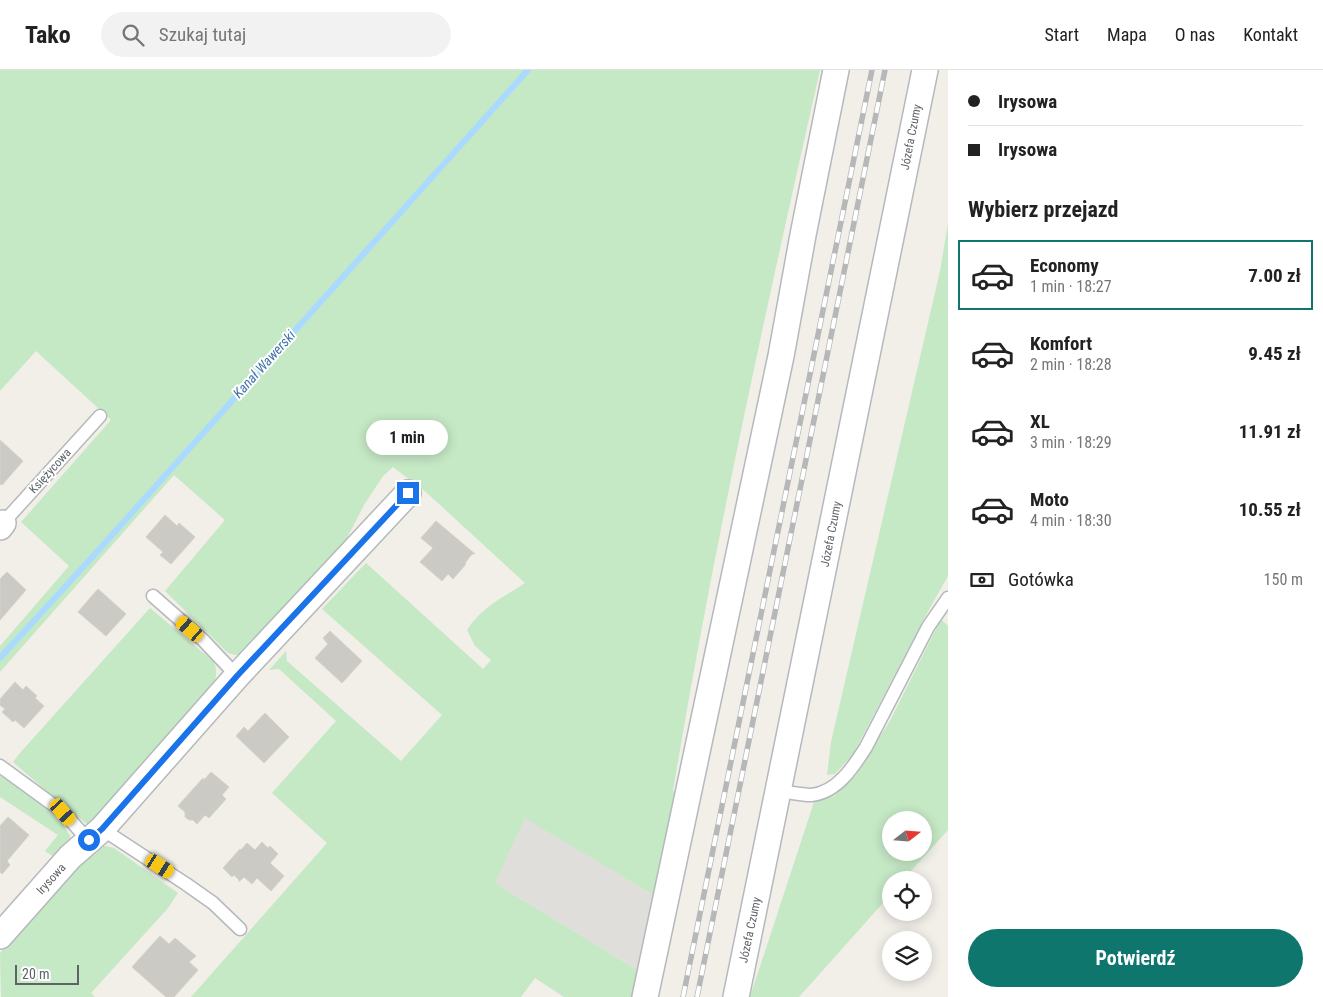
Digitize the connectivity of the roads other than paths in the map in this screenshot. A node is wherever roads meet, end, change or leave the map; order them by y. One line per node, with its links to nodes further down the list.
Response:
1 (836, 70): 14 (street)
2 (925, 70): 10 (street, Józefa Czumy)
3 (100, 416): 5 (lane, Księżycowa)
4 (408, 493): 8 (street, Irysowa)
5 (2, 525)
6 (153, 596): 8 (lane)
7 (948, 598): 10 (lane)
8 (237, 676): 11 (street, Irysowa)
9 (0, 766): 11 (lane)
10 (779, 791): 15 (street, Józefa Czumy)
11 (96, 835): 12 (lane); 13 (street, Irysowa)
12 (240, 929)
13 (0, 936)
14 (645, 997)
15 (736, 997)

